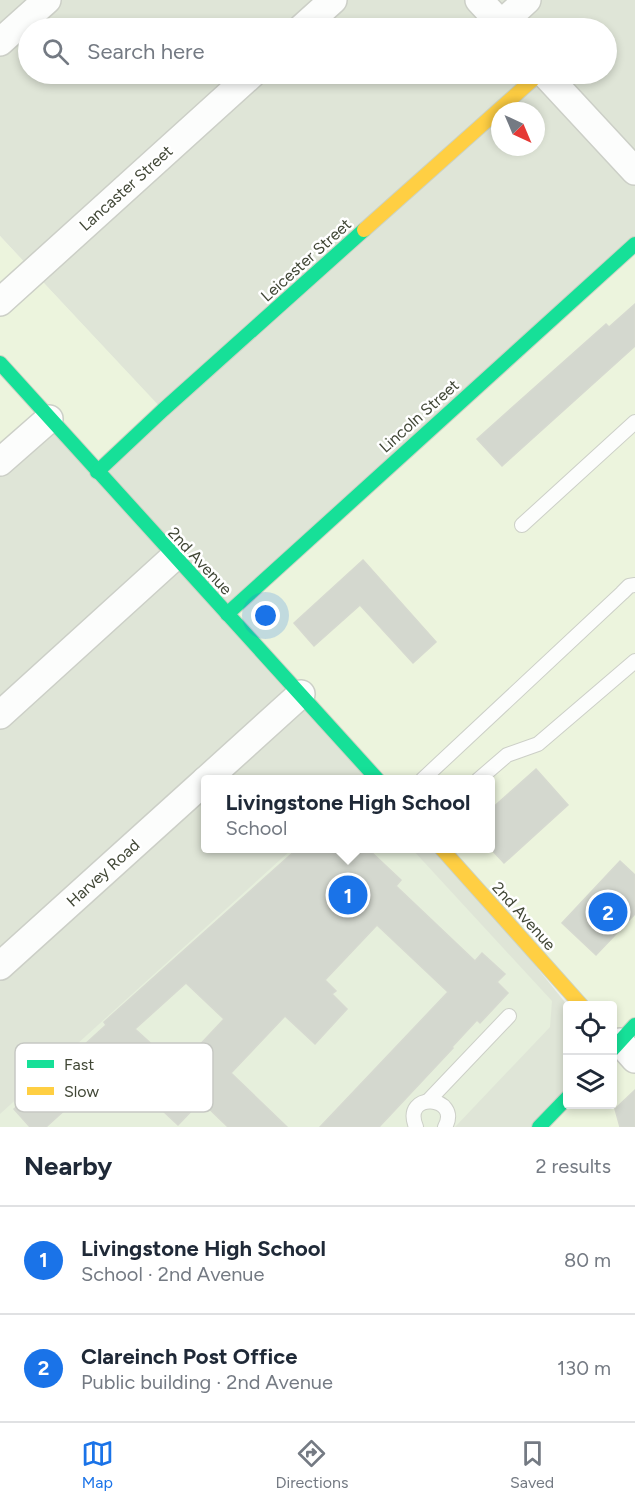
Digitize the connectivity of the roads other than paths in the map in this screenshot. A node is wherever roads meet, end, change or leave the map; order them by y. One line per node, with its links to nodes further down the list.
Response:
1 (47, 0): 5 (street)
2 (333, 0): 6 (street)
3 (479, 0): 7 (street)
4 (527, 0): 8 (street)
5 (27, 18)
6 (313, 18)
7 (496, 18)
8 (510, 18)
9 (18, 26): 10 (street)
10 (0, 42)
11 (241, 84): 16 (street, Lancaster Street)
12 (528, 84): 21 (street, Leicester Street)
13 (554, 84): 14 (street)
14 (635, 171)
15 (635, 244): 25 (street, Lincoln Street)
16 (0, 302)
17 (0, 363): 18 (street, 2nd Avenue)
18 (49, 419): 20 (street); 21 (street, 2nd Avenue)
19 (635, 422): 22 (lane)
20 (0, 462)
21 (97, 472): 23 (street, 2nd Avenue)
22 (522, 525)
23 (174, 557): 25 (street, 2nd Avenue); 28 (street)
24 (635, 585): 31 (lane)
25 (227, 614): 27 (street, 2nd Avenue)
26 (635, 661): 32 (lane)
27 (301, 694): 29 (street, Harvey Road); 30 (street, 2nd Avenue)
28 (0, 715)
29 (212, 775)
30 (374, 775)
31 (427, 775)
32 (484, 775)
33 (201, 785): 35 (street, Harvey Road)
34 (445, 853): 36 (street, 2nd Avenue)
35 (0, 966)
36 (578, 1001)
37 (509, 1016): 38 (lane)
38 (428, 1101): 40 (lane); 41 (lane)
39 (563, 1101): 42 (street)
40 (412, 1125)
41 (445, 1127)
42 (539, 1127)

